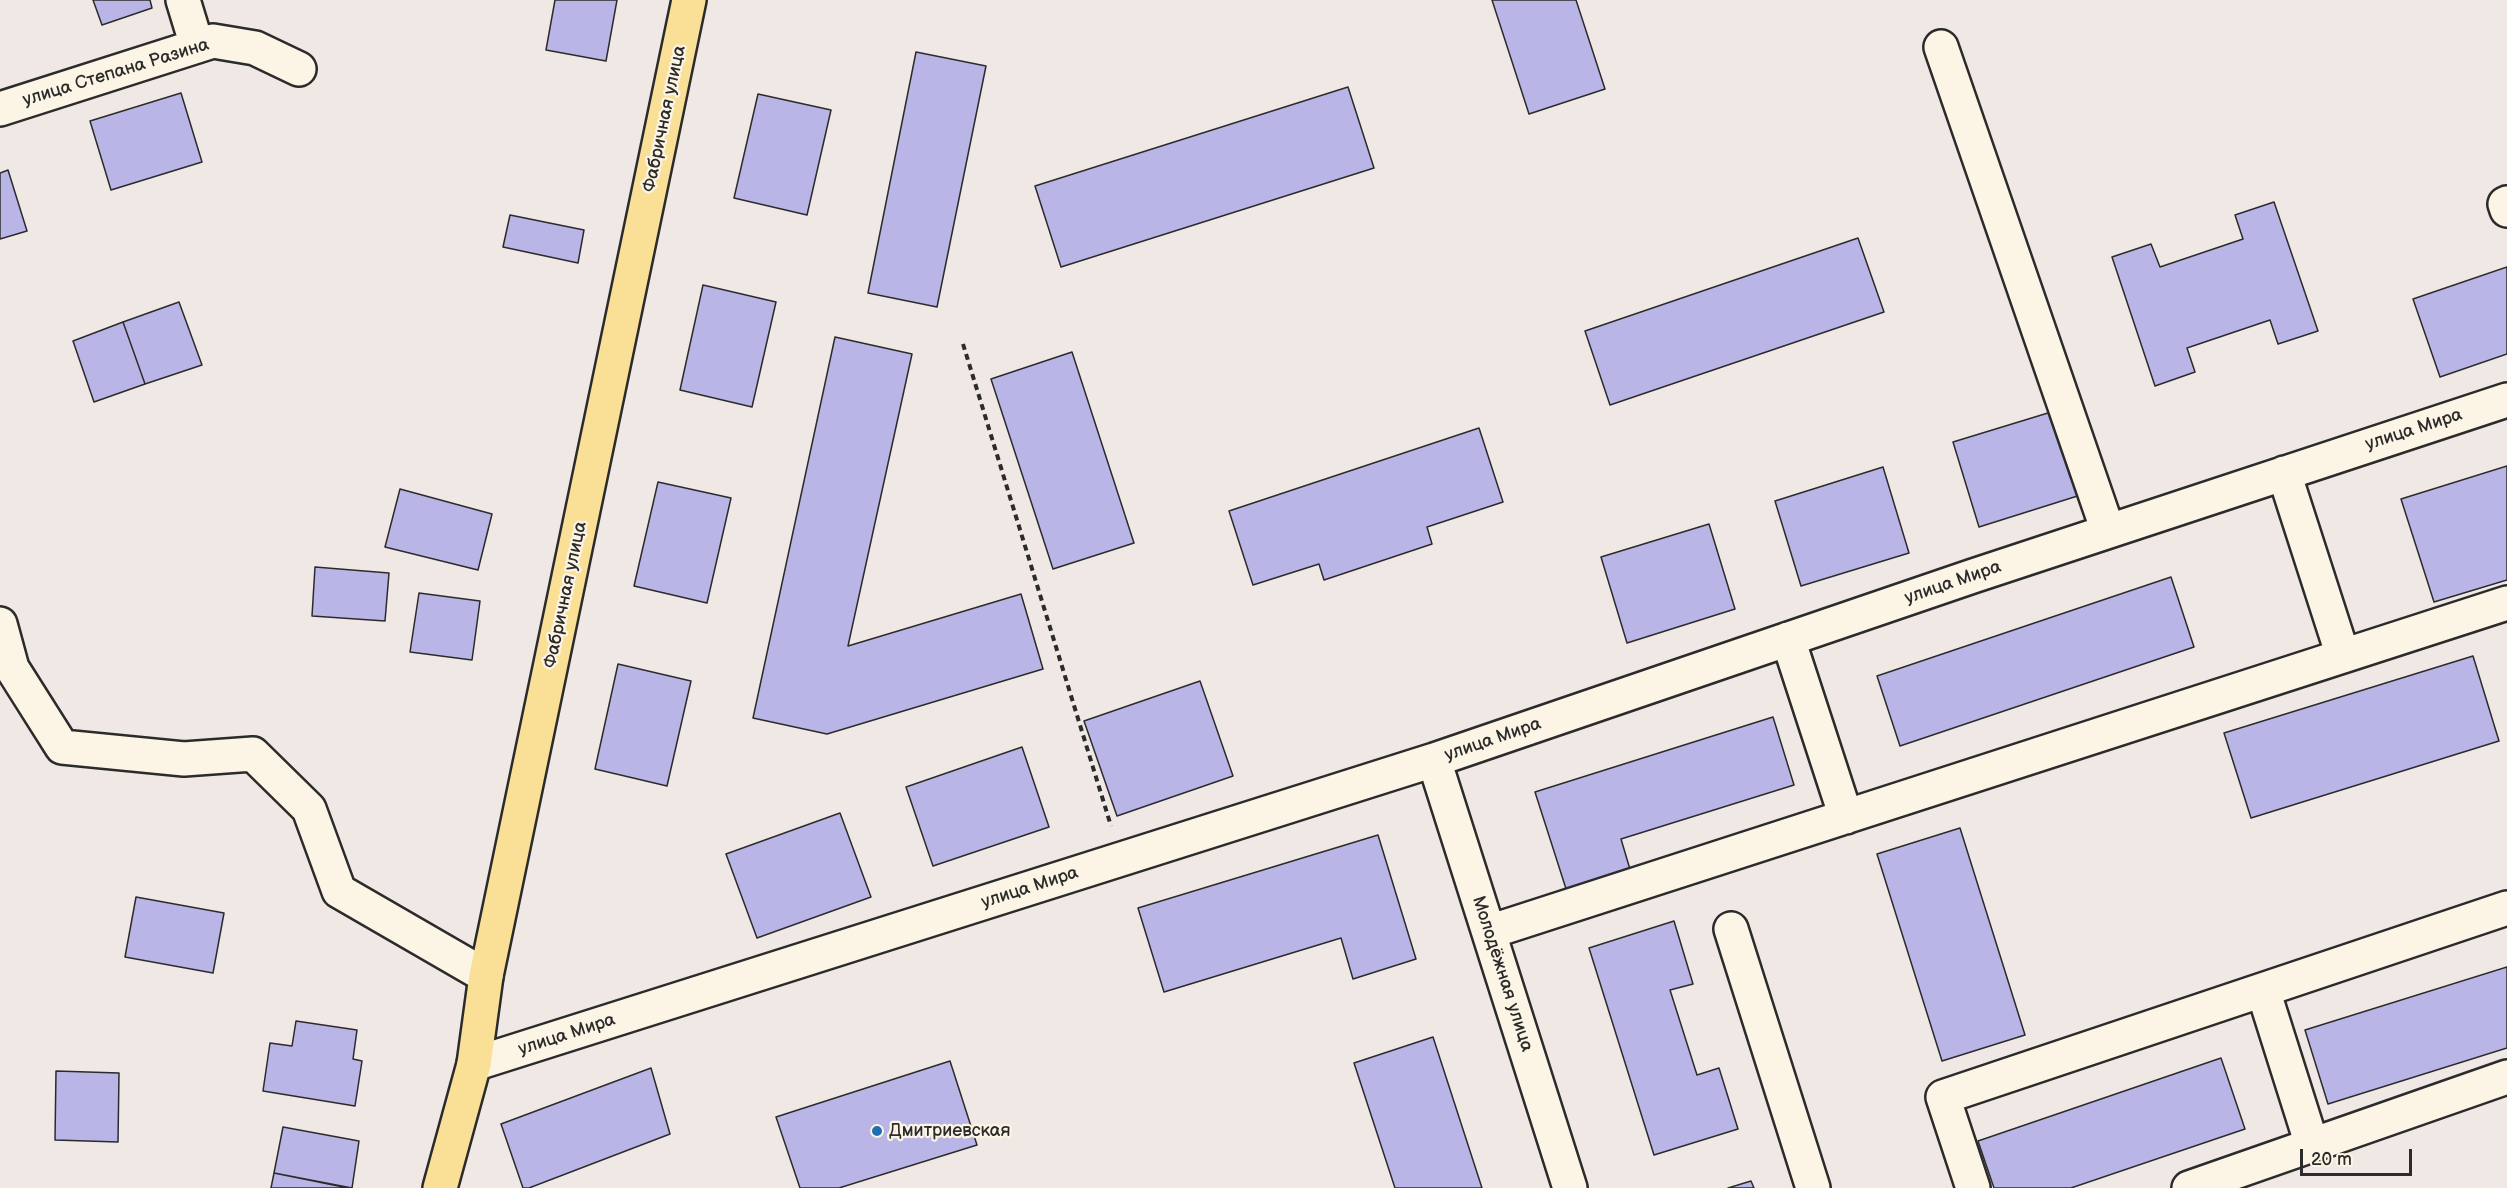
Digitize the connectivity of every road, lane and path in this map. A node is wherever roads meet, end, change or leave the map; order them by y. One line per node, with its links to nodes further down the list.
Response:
1 (183, 0): 3 (street)
2 (689, 0): 23 (main road, Фабричная улица)
3 (197, 46): 5 (street, улица Степана Разина); 6 (street, улица Степана Разина)
4 (1941, 46): 12 (street)
5 (299, 69)
6 (0, 109)
7 (2507, 203): 8 (street)
8 (2507, 210)
9 (963, 344): 19 (path)
10 (2507, 400): 11 (street, улица Мира)
11 (2284, 473): 12 (street, улица Мира); 16 (street)
12 (2108, 531): 15 (street, улица Мира)
13 (2507, 603): 16 (street)
14 (0, 624): 23 (street)
15 (1788, 639): 17 (street, улица Мира); 18 (street)
16 (2343, 656): 18 (street)
17 (1434, 760): 22 (street, Молодёжная улица); 25 (street, улица Мира)
18 (1846, 817): 22 (street)
19 (1112, 829)
20 (2507, 908): 24 (street)
21 (1731, 929): 30 (street)
22 (1489, 932): 29 (street, Молодёжная улица)
23 (486, 976): 25 (main road, Фабричная улица)
24 (2263, 990): 27 (street); 31 (street)
25 (474, 1064): 28 (main road, Фабричная улица)
26 (2507, 1077): 27 (street)
27 (2312, 1145): 32 (street)
28 (440, 1188)
29 (1570, 1188)
30 (1813, 1188)
31 (1972, 1188)
32 (2189, 1188)

